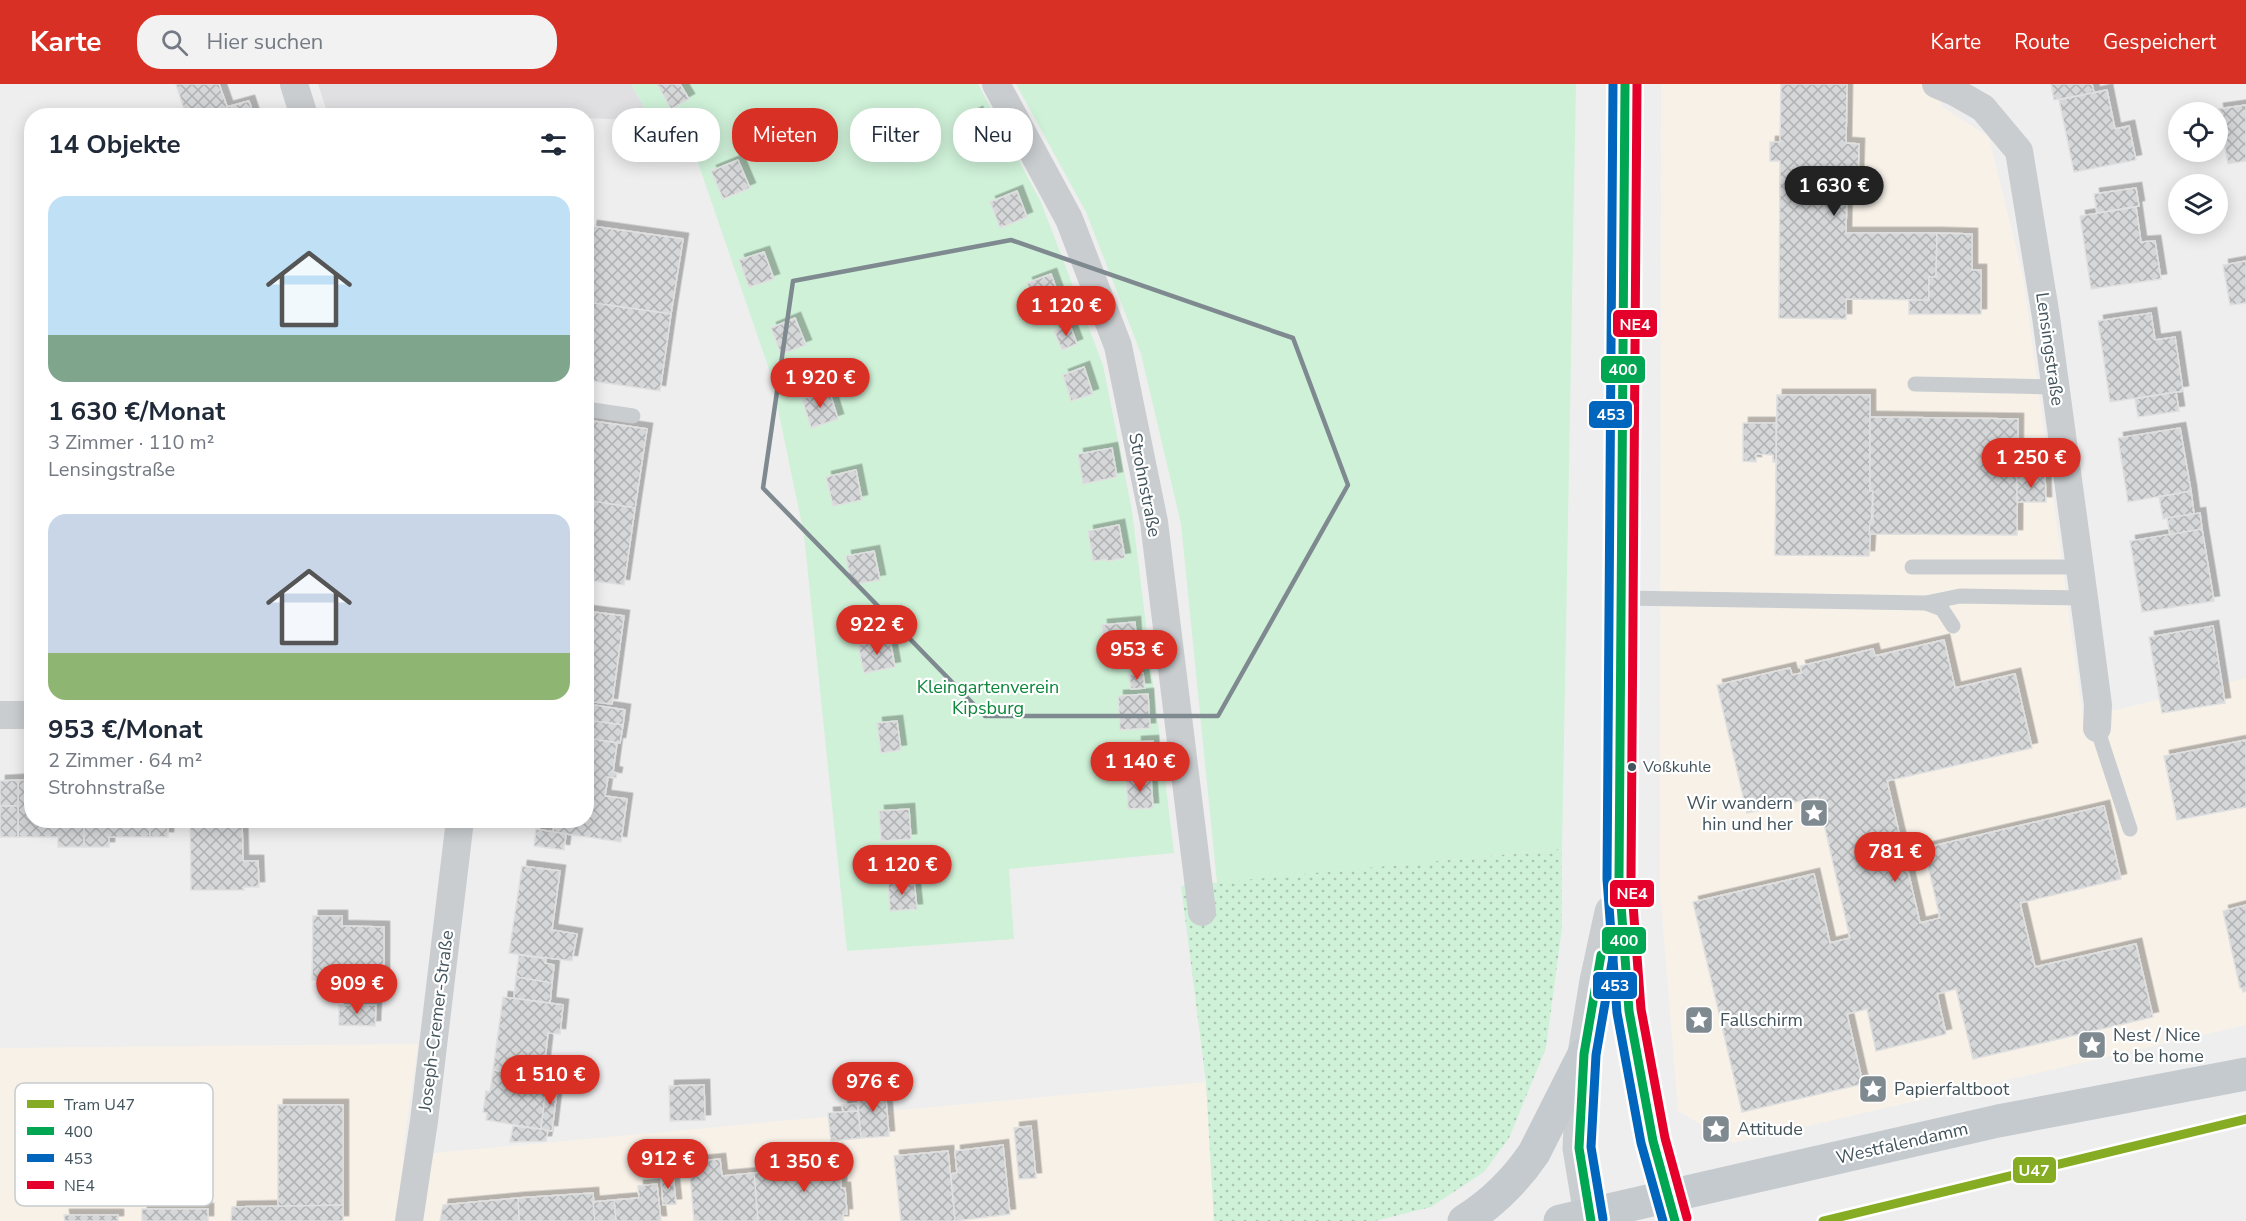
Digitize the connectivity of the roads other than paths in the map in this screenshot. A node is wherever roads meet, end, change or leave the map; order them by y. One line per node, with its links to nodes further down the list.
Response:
1 (294, 84): 5 (street)
2 (996, 84): 22 (street, Strohnstraße)
3 (1625, 84): 12 (main road)
4 (1936, 84): 7 (street, Lensingstraße)
5 (302, 108)
6 (1915, 384): 7 (lane)
7 (2055, 387): 11 (street, Lensingstraße)
8 (594, 410): 9 (lane)
9 (633, 416)
10 (1912, 567): 11 (lane)
11 (2079, 567): 13 (street, Lensingstraße)
12 (1621, 598): 14 (lane); 21 (main road)
13 (2084, 598): 14 (lane); 18 (street, Lensingstraße)
14 (1926, 603): 15 (lane)
15 (1953, 626)
16 (0, 715): 17 (street)
17 (24, 715)
18 (2097, 728): 20 (lane)
19 (459, 828): 27 (street, Joseph-Cremer-Straße)
20 (2130, 829)
21 (1619, 878): 23 (main road); 25 (main road)
22 (1202, 912)
23 (1584, 1054): 26 (main road); 28 (main road)
24 (2246, 1074): 25 (main road, Westfalendamm)
25 (1672, 1209): 26 (main road, Westfalendamm)
26 (1580, 1219)
27 (409, 1221)
28 (1464, 1221)

